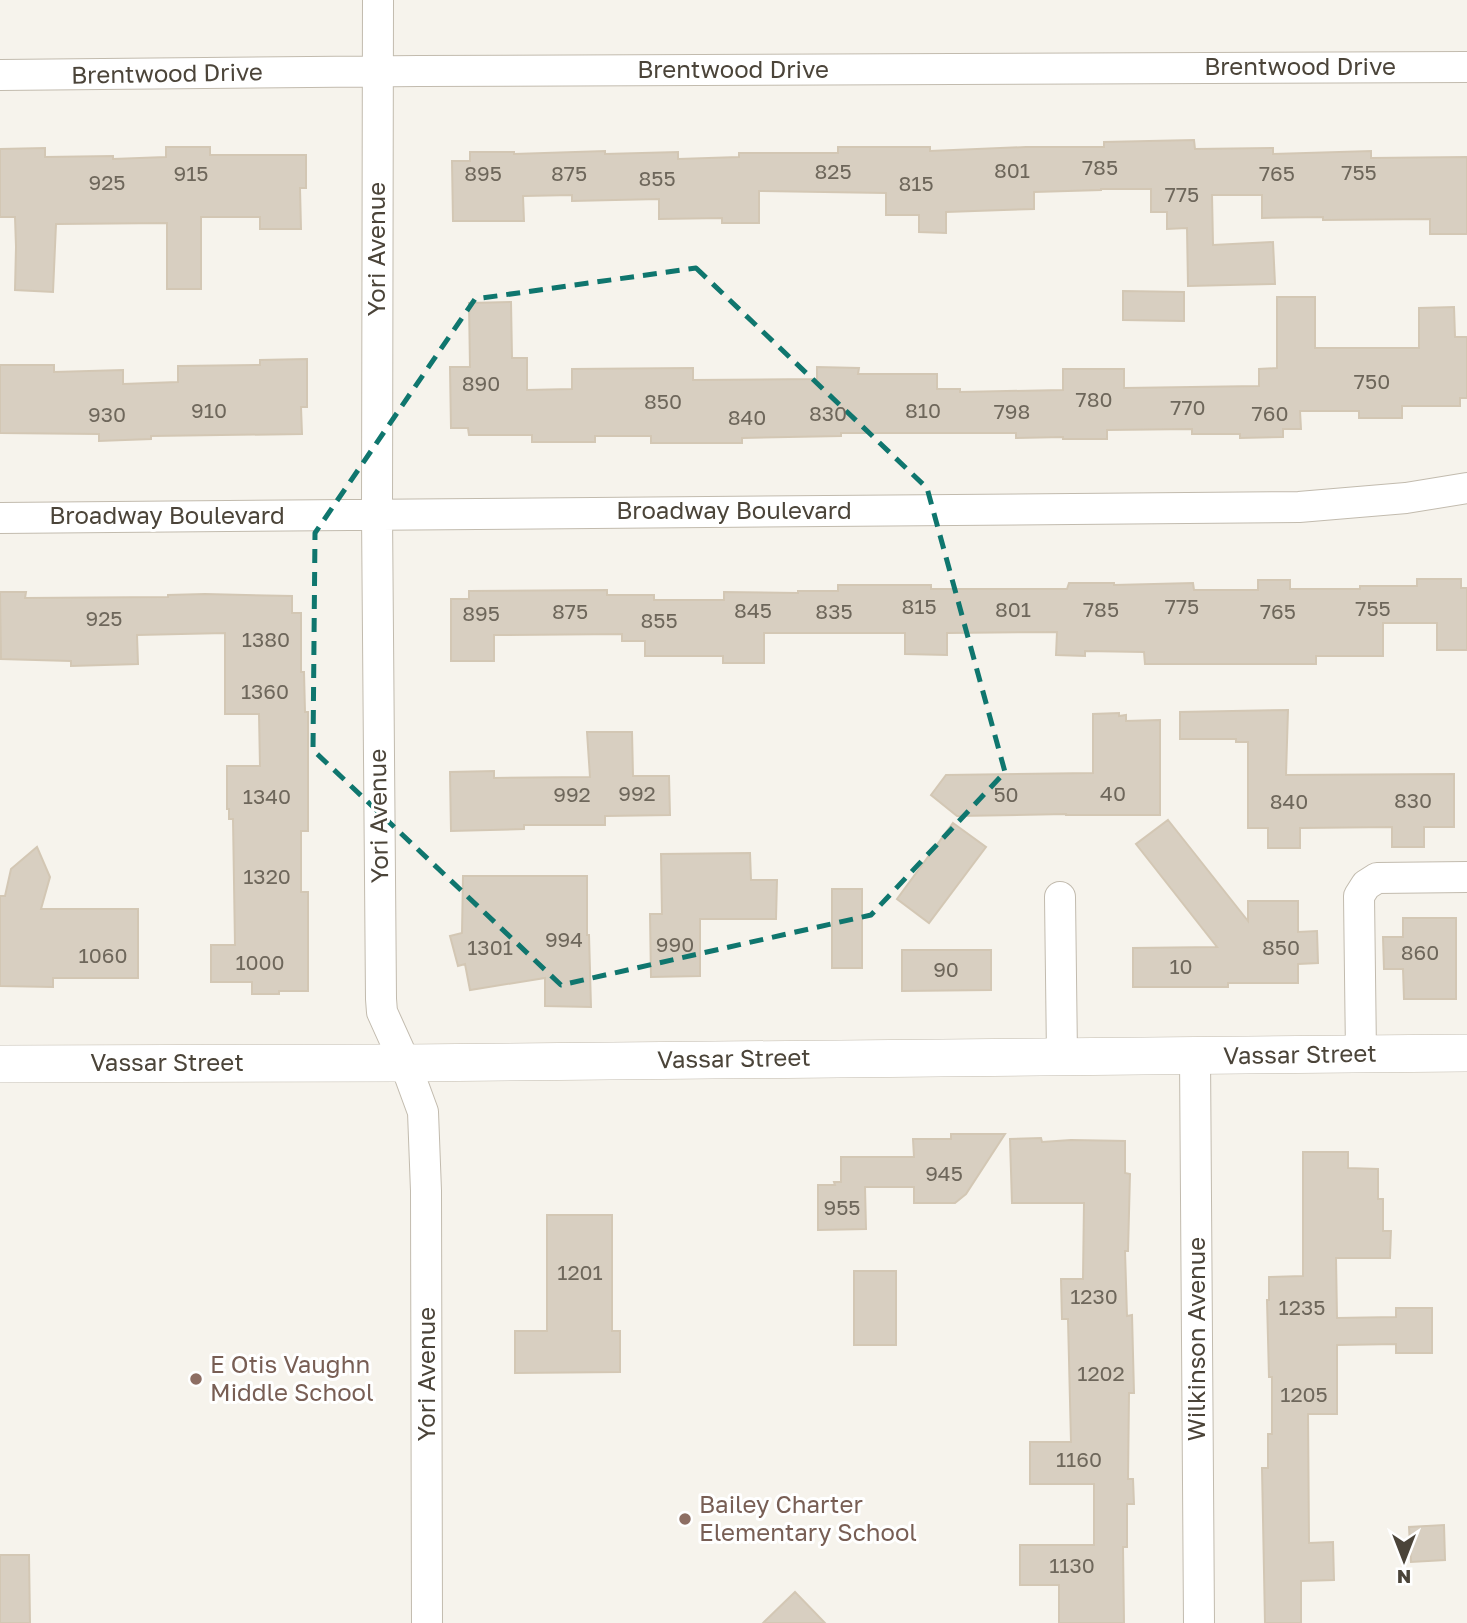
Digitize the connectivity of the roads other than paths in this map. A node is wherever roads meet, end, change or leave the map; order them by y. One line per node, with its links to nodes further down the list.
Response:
1 (377, 0): 3 (street, Yori Avenue)
2 (1467, 67): 3 (street, Brentwood Drive)
3 (378, 71): 4 (street, Brentwood Drive); 6 (street, Yori Avenue)
4 (0, 75)
5 (1467, 488): 6 (street, Broadway Boulevard)
6 (377, 514): 7 (street, Broadway Boulevard); 14 (street, Yori Avenue)
7 (0, 518)
8 (1467, 877): 11 (street)
9 (1060, 897): 12 (street)
10 (1467, 1053): 11 (street, Vassar Street)
11 (1361, 1054): 13 (street, Vassar Street)
12 (1062, 1056): 13 (street, Vassar Street); 14 (street, Vassar Street)
13 (1195, 1056): 17 (street, Wilkinson Avenue)
14 (405, 1063): 15 (street, Vassar Street); 16 (street, Yori Avenue)
15 (0, 1064)
16 (427, 1623)
17 (1199, 1623)

